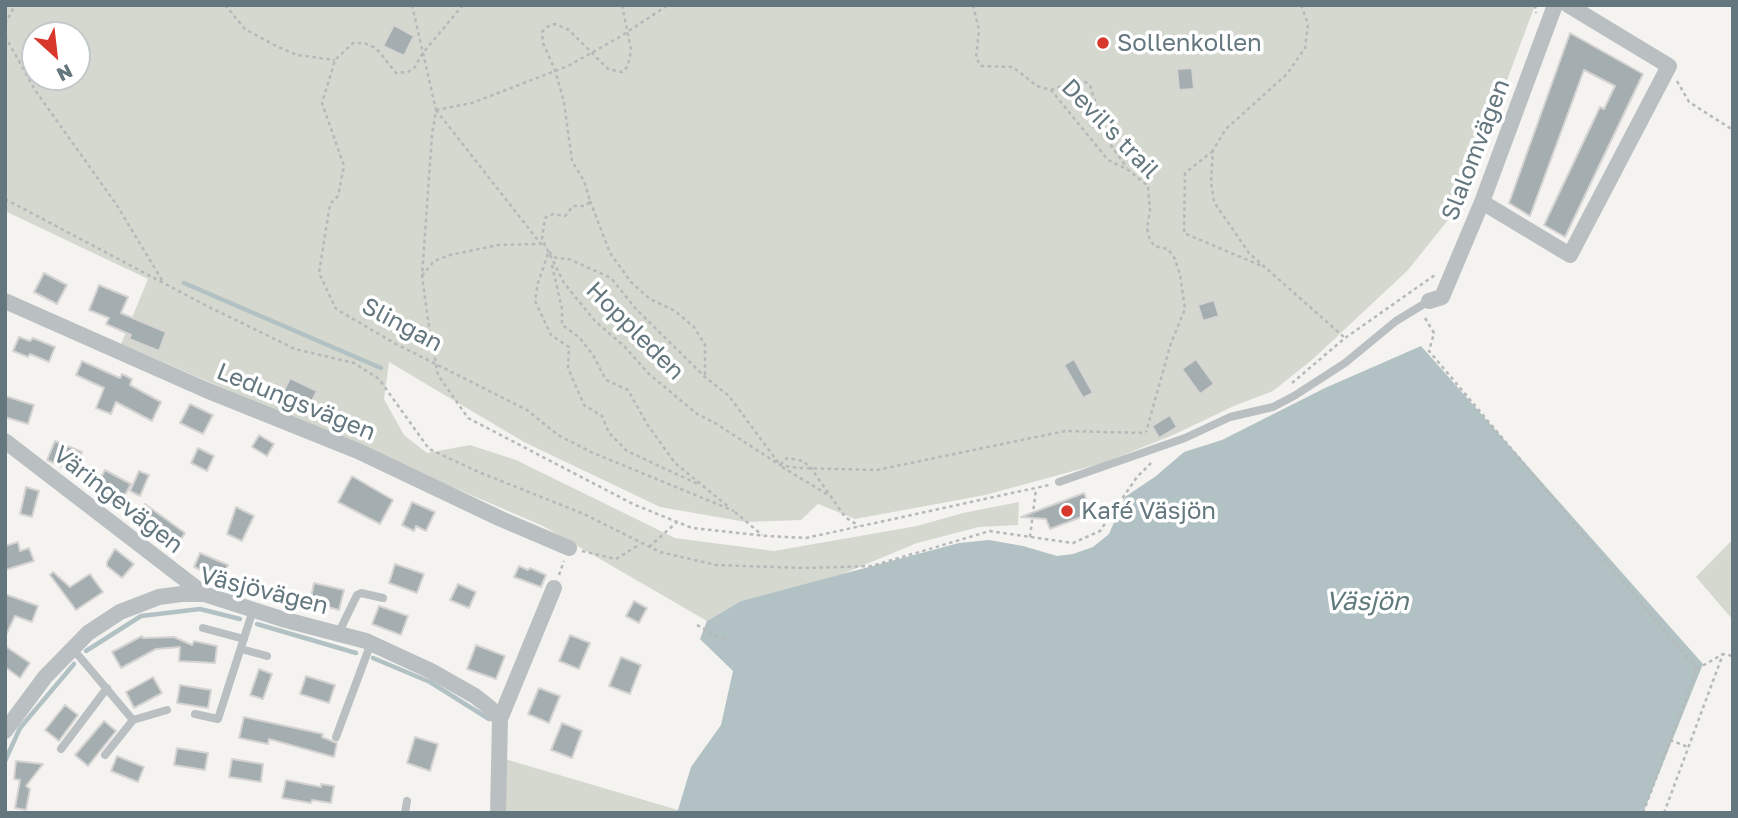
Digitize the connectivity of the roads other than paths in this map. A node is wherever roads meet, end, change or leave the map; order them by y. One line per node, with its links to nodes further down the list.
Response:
1 (1555, 5): 3 (street, Slalomvägen)
2 (1568, 5): 3 (street)
3 (1482, 202): 5 (street, Slalomvägen)
4 (5, 301): 8 (street, Ledungsvägen)
5 (1429, 301): 7 (lane)
6 (5, 442): 10 (street, Väringevägen)
7 (1059, 482)
8 (569, 548)
9 (554, 588): 23 (street)
10 (204, 594): 12 (street, Väsjövägen); 17 (street, Väsjövägen)
11 (383, 598): 14 (lane)
12 (253, 610): 14 (street, Väsjövägen); 15 (lane)
13 (203, 628): 15 (lane)
14 (338, 634): 16 (street, Väsjövägen)
15 (244, 639): 18 (lane)
16 (371, 643): 23 (street, Väsjövägen); 26 (lane)
17 (73, 649): 20 (lane); 25 (street, Väsjövägen)
18 (241, 649): 19 (lane); 22 (lane)
19 (267, 656)
20 (107, 688): 24 (lane); 27 (lane)
21 (167, 710): 24 (lane)
22 (195, 714)
23 (500, 719): 31 (street)
24 (134, 720): 28 (lane)
25 (5, 731)
26 (336, 737)
27 (61, 749)
28 (105, 755)
29 (407, 801): 30 (lane)
30 (405, 813)
31 (498, 813)

